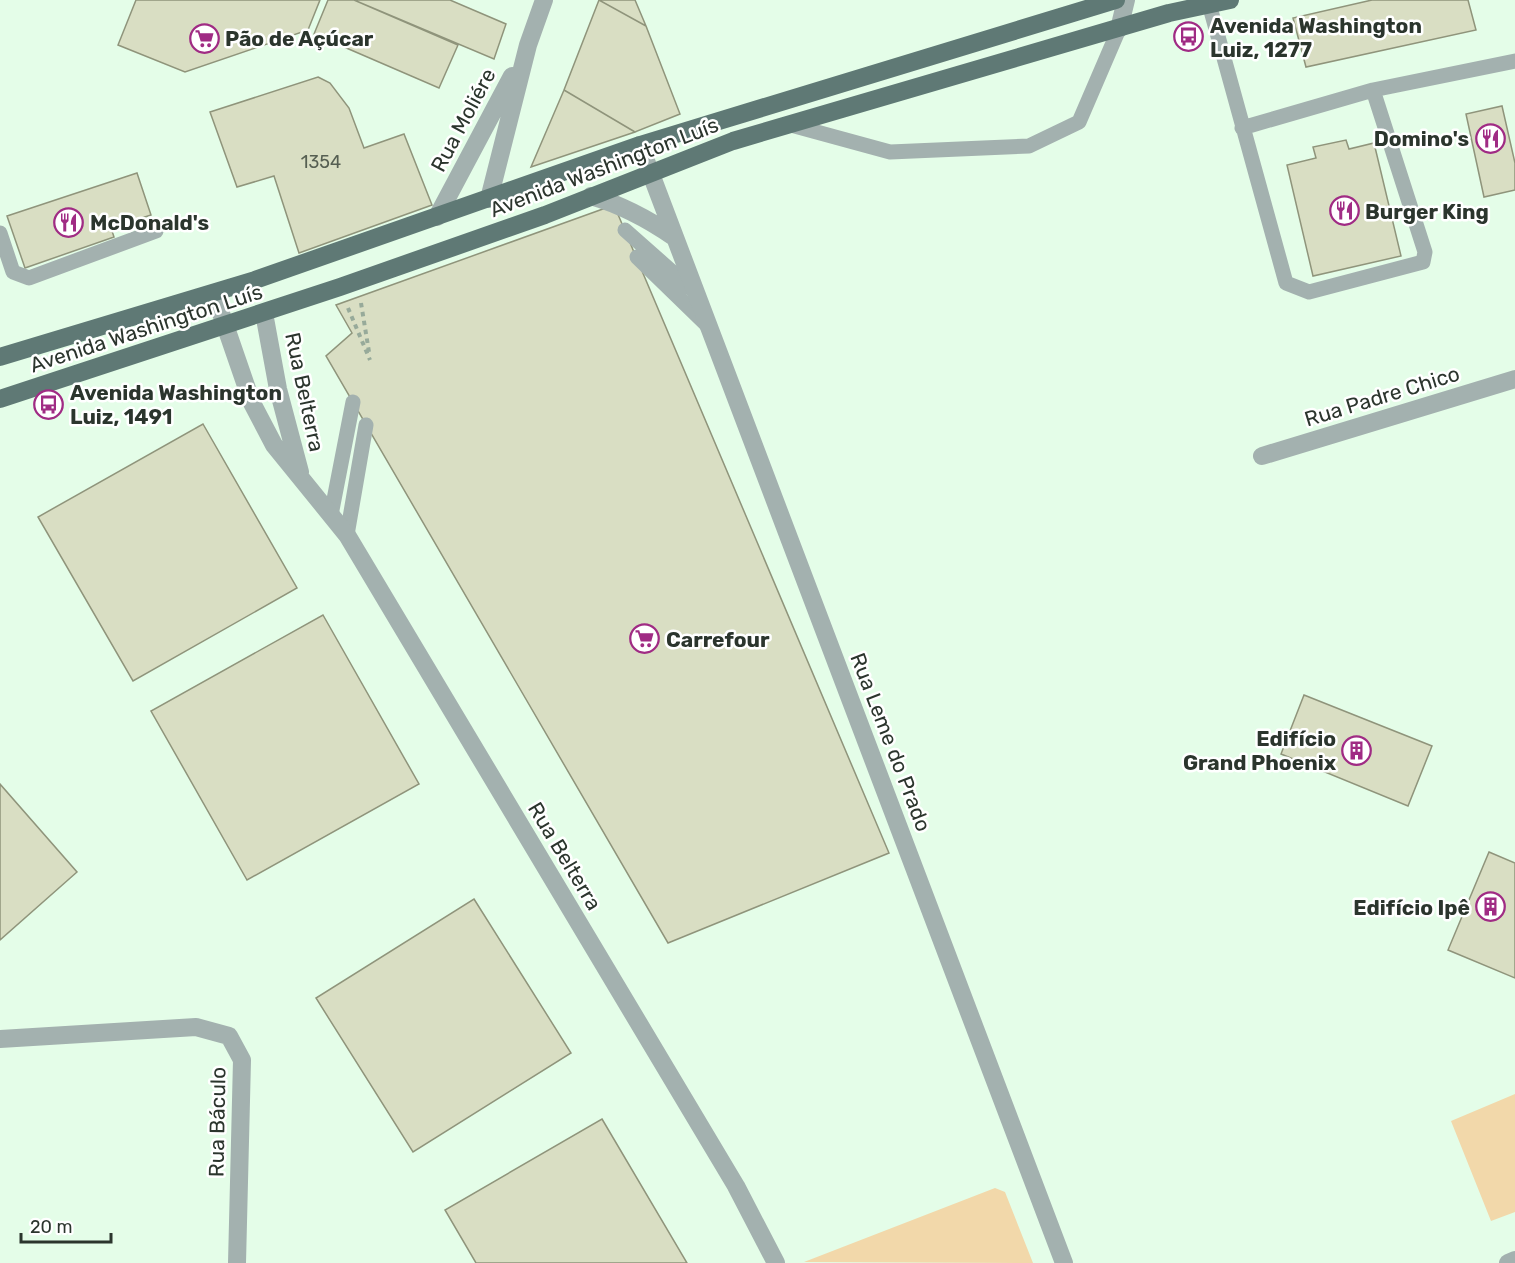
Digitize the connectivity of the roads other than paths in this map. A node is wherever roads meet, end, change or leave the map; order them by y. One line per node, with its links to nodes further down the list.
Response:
1 (544, 0): 7 (street, Rua Moliére)
2 (1116, 0): 12 (main road, Avenida Washington Luís)
3 (1126, 0): 6 (street)
4 (1230, 0): 5 (main road, Avenida Washington Luís)
5 (1209, 2): 6 (main road, Avenida Washington Luís); 11 (lane)
6 (1119, 29): 10 (main road, Avenida Washington Luís); 10 (lane)
7 (528, 45): 15 (street, Rua Moliére); 16 (street, Rua Moliére)
8 (1515, 61): 9 (lane)
9 (1373, 90): 11 (lane); 11 (lane)
10 (791, 125): 13 (main road, Avenida Washington Luís)
11 (1242, 128)
12 (640, 145): 13 (street, Rua Leme do Prado); 15 (main road, Avenida Washington Luís)
13 (650, 173): 14 (main road, Avenida Washington Luís); 20 (street, Rua Leme do Prado)
14 (591, 196): 20 (street); 24 (main road, Avenida Washington Luís)
15 (489, 200): 16 (main road, Avenida Washington Luís)
16 (437, 217): 22 (main road, Avenida Washington Luís)
17 (625, 230): 23 (lane)
18 (156, 231): 19 (lane)
19 (0, 233)
20 (674, 237): 23 (street, Rua Leme do Prado)
21 (636, 257): 26 (lane)
22 (214, 293): 25 (street, Rua Belterra); 27 (main road, Avenida Washington Luís)
23 (698, 295): 26 (street, Rua Leme do Prado)
24 (264, 313): 25 (main road, Avenida Washington Luís); 33 (street, Rua Belterra)
25 (224, 326): 29 (main road, Avenida Washington Luís); 33 (street, Rua Belterra)
26 (711, 328): 40 (street, Rua Leme do Prado)
27 (0, 357)
28 (1515, 379): 32 (street, Rua Padre Chico)
29 (0, 399)
30 (353, 402): 34 (lane)
31 (366, 425): 35 (lane)
32 (1262, 456)
33 (302, 480): 34 (street, Rua Belterra)
34 (331, 515): 35 (street, Rua Belterra)
35 (347, 535): 39 (street, Rua Belterra)
36 (0, 1039): 38 (street, Rua Báculo)
37 (1515, 1260): 41 (street)
38 (237, 1263)
39 (776, 1263)
40 (1064, 1263)
41 (1508, 1263)

